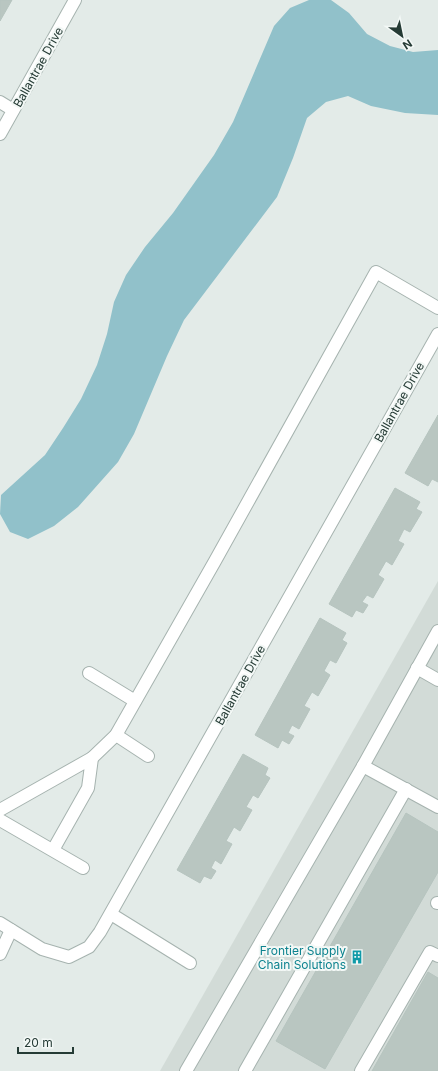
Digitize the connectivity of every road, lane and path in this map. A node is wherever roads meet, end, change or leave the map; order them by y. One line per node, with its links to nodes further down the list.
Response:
1 (75, 0): 3 (street, Ballantrae Drive)
2 (0, 102): 3 (street)
3 (14, 110): 4 (street, Ballantrae Drive)
4 (0, 134)
5 (438, 308): 11 (street)
6 (438, 334): 22 (street, Ballantrae Drive)
7 (438, 631): 8 (street)
8 (417, 668): 10 (street); 15 (street)
9 (89, 673): 11 (street)
10 (438, 680)
11 (135, 702): 12 (street)
12 (116, 735): 13 (street); 14 (street)
13 (148, 756)
14 (92, 758): 18 (street); 20 (street)
15 (363, 766): 16 (street); 27 (street)
16 (406, 789): 17 (street); 28 (street)
17 (438, 807)
18 (0, 810)
19 (0, 820): 20 (street)
20 (53, 850): 21 (street)
21 (83, 868)
22 (111, 914): 23 (street, Ballantrae Drive); 26 (street)
23 (5, 926): 24 (street)
24 (0, 954)
25 (438, 956): 29 (street)
26 (190, 963)
27 (186, 1071)
28 (245, 1071)
29 (361, 1071)

